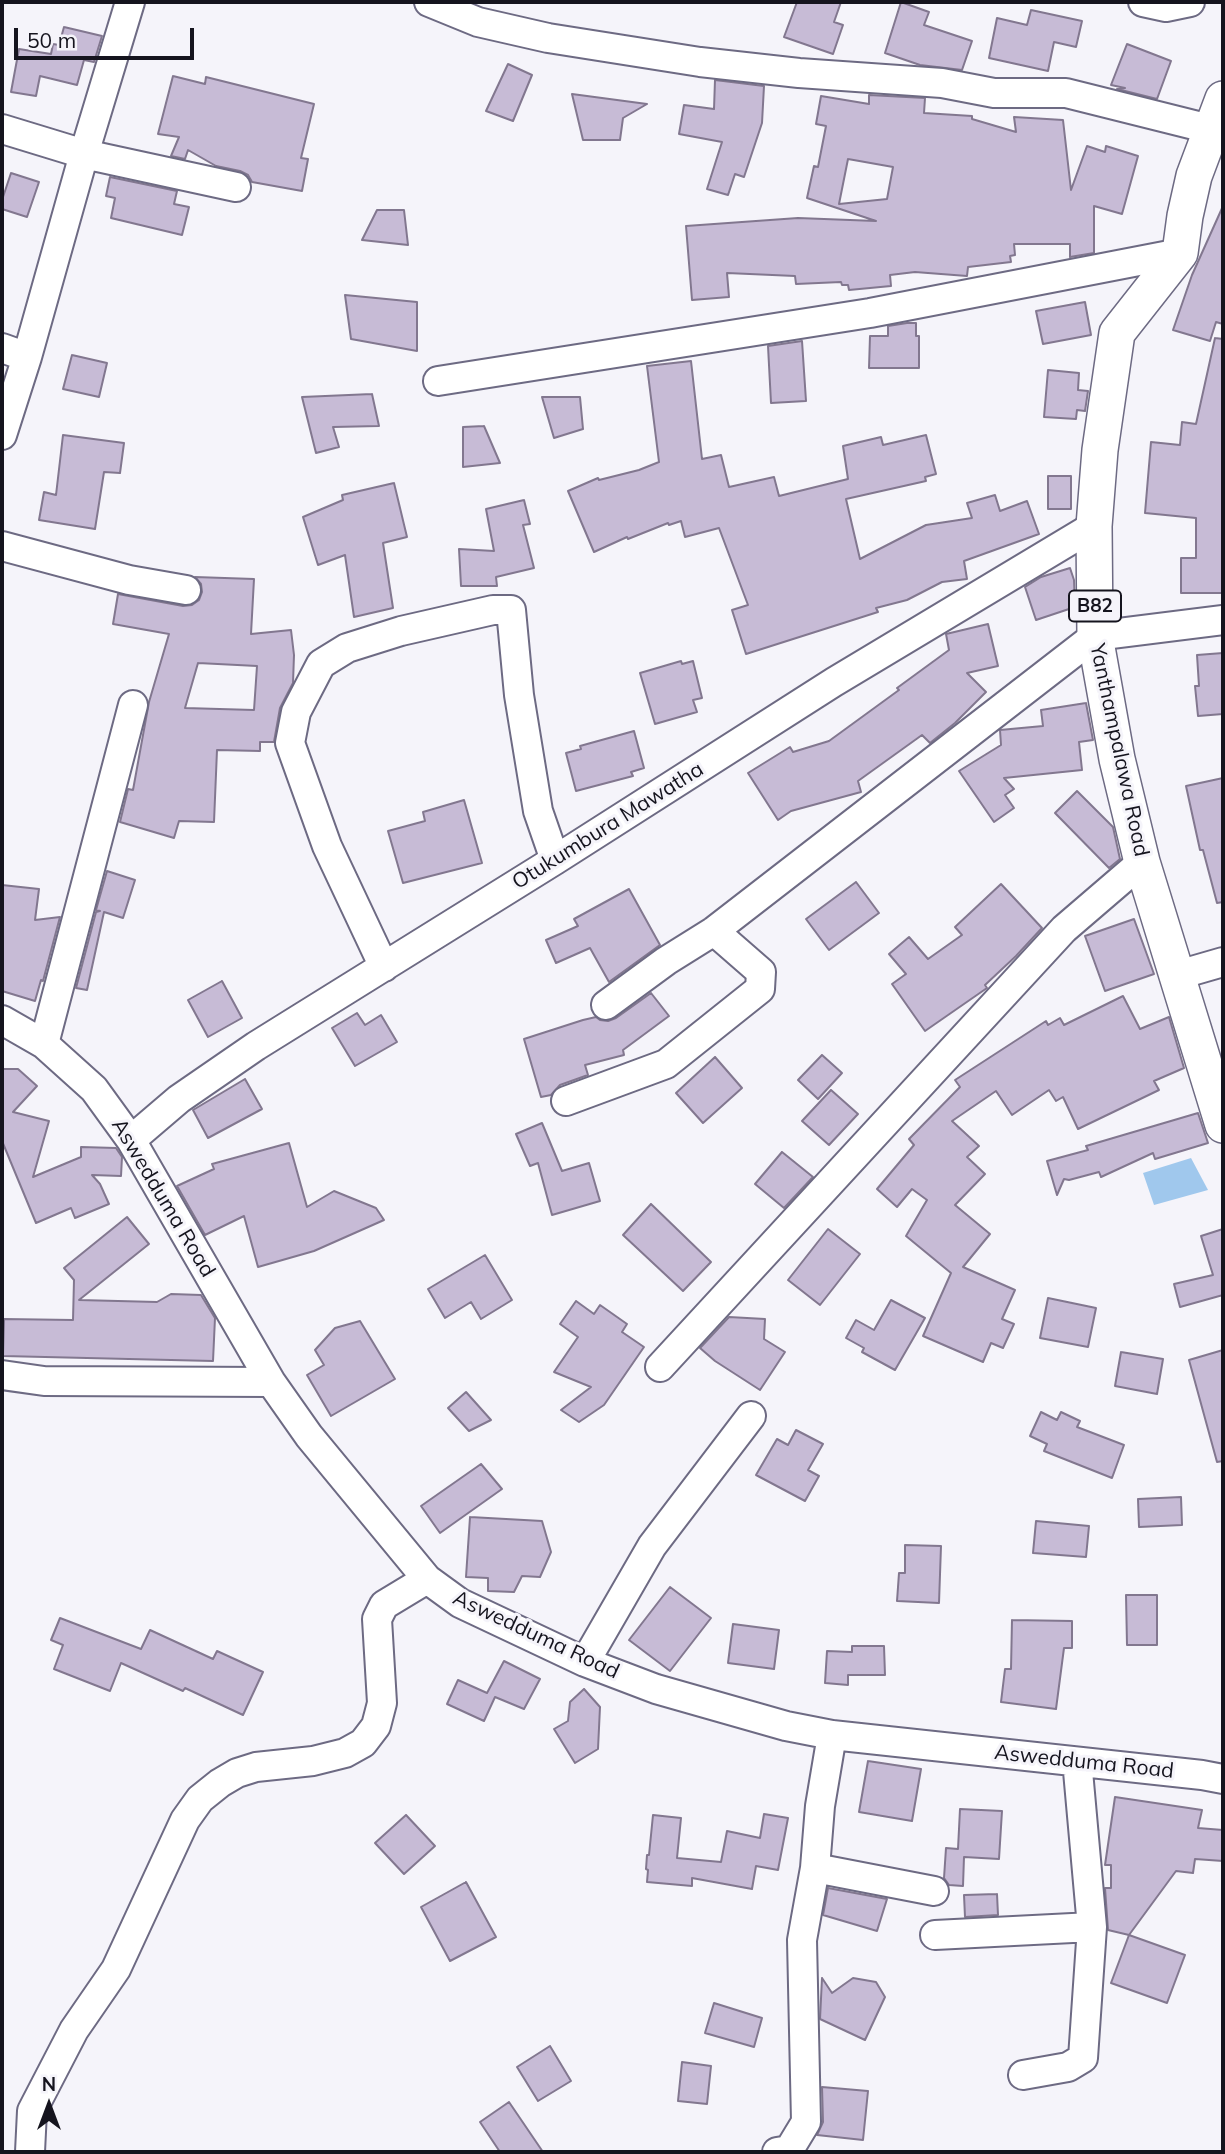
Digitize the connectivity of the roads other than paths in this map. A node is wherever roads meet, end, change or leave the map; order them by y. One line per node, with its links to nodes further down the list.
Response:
1 (130, 2): 7 (street)
2 (429, 2): 5 (street)
3 (1143, 2): 4 (street)
4 (1189, 2)
5 (1217, 114): 9 (main road)
6 (2, 129): 7 (street)
7 (84, 154): 8 (street); 10 (street)
8 (236, 187)
9 (1180, 253): 11 (street); 13 (main road, Yanthampalawa Road / B82)
10 (14, 352): 12 (street)
11 (439, 381)
12 (2, 435)
13 (1094, 526): 17 (main road, Yanthampalawa Road / B82); 19 (street, Otukumbura Mawatha)
14 (2, 546): 15 (street)
15 (186, 590)
16 (1223, 620): 17 (street)
17 (1095, 636): 20 (main road, Yanthampalawa Road / B82); 21 (street)
18 (132, 705): 27 (street)
19 (555, 860): 23 (street, Otukumbura Mawatha); 23 (street)
20 (1142, 862): 24 (main road, Yanthampalawa Road / B82); 31 (street)
21 (714, 931): 25 (street); 28 (street)
22 (1223, 962): 24 (street)
23 (384, 967): 30 (street, Otukumbura Mawatha)
24 (1178, 975): 29 (main road, Yanthampalawa Road / B82)
25 (606, 1005)
26 (2, 1020): 27 (street, Aswedduma Road)
27 (44, 1044): 30 (street, Aswedduma Road)
28 (566, 1101)
29 (1223, 1125)
30 (131, 1140): 33 (street, Aswedduma Road)
31 (660, 1367)
32 (2, 1376): 33 (street)
33 (271, 1382): 35 (street, Aswedduma Road)
34 (751, 1416): 36 (street)
35 (426, 1579): 36 (street, Aswedduma Road); 45 (street)
36 (585, 1662): 37 (street, Aswedduma Road)
37 (832, 1735): 38 (street, Aswedduma Road); 40 (street)
38 (1075, 1762): 39 (street, Aswedduma Road); 42 (street)
39 (1223, 1779)
40 (815, 1868): 41 (street); 46 (street)
41 (934, 1891)
42 (1092, 1927): 43 (street); 44 (street)
43 (935, 1935)
44 (1023, 2075)
45 (30, 2152)
46 (777, 2152)

